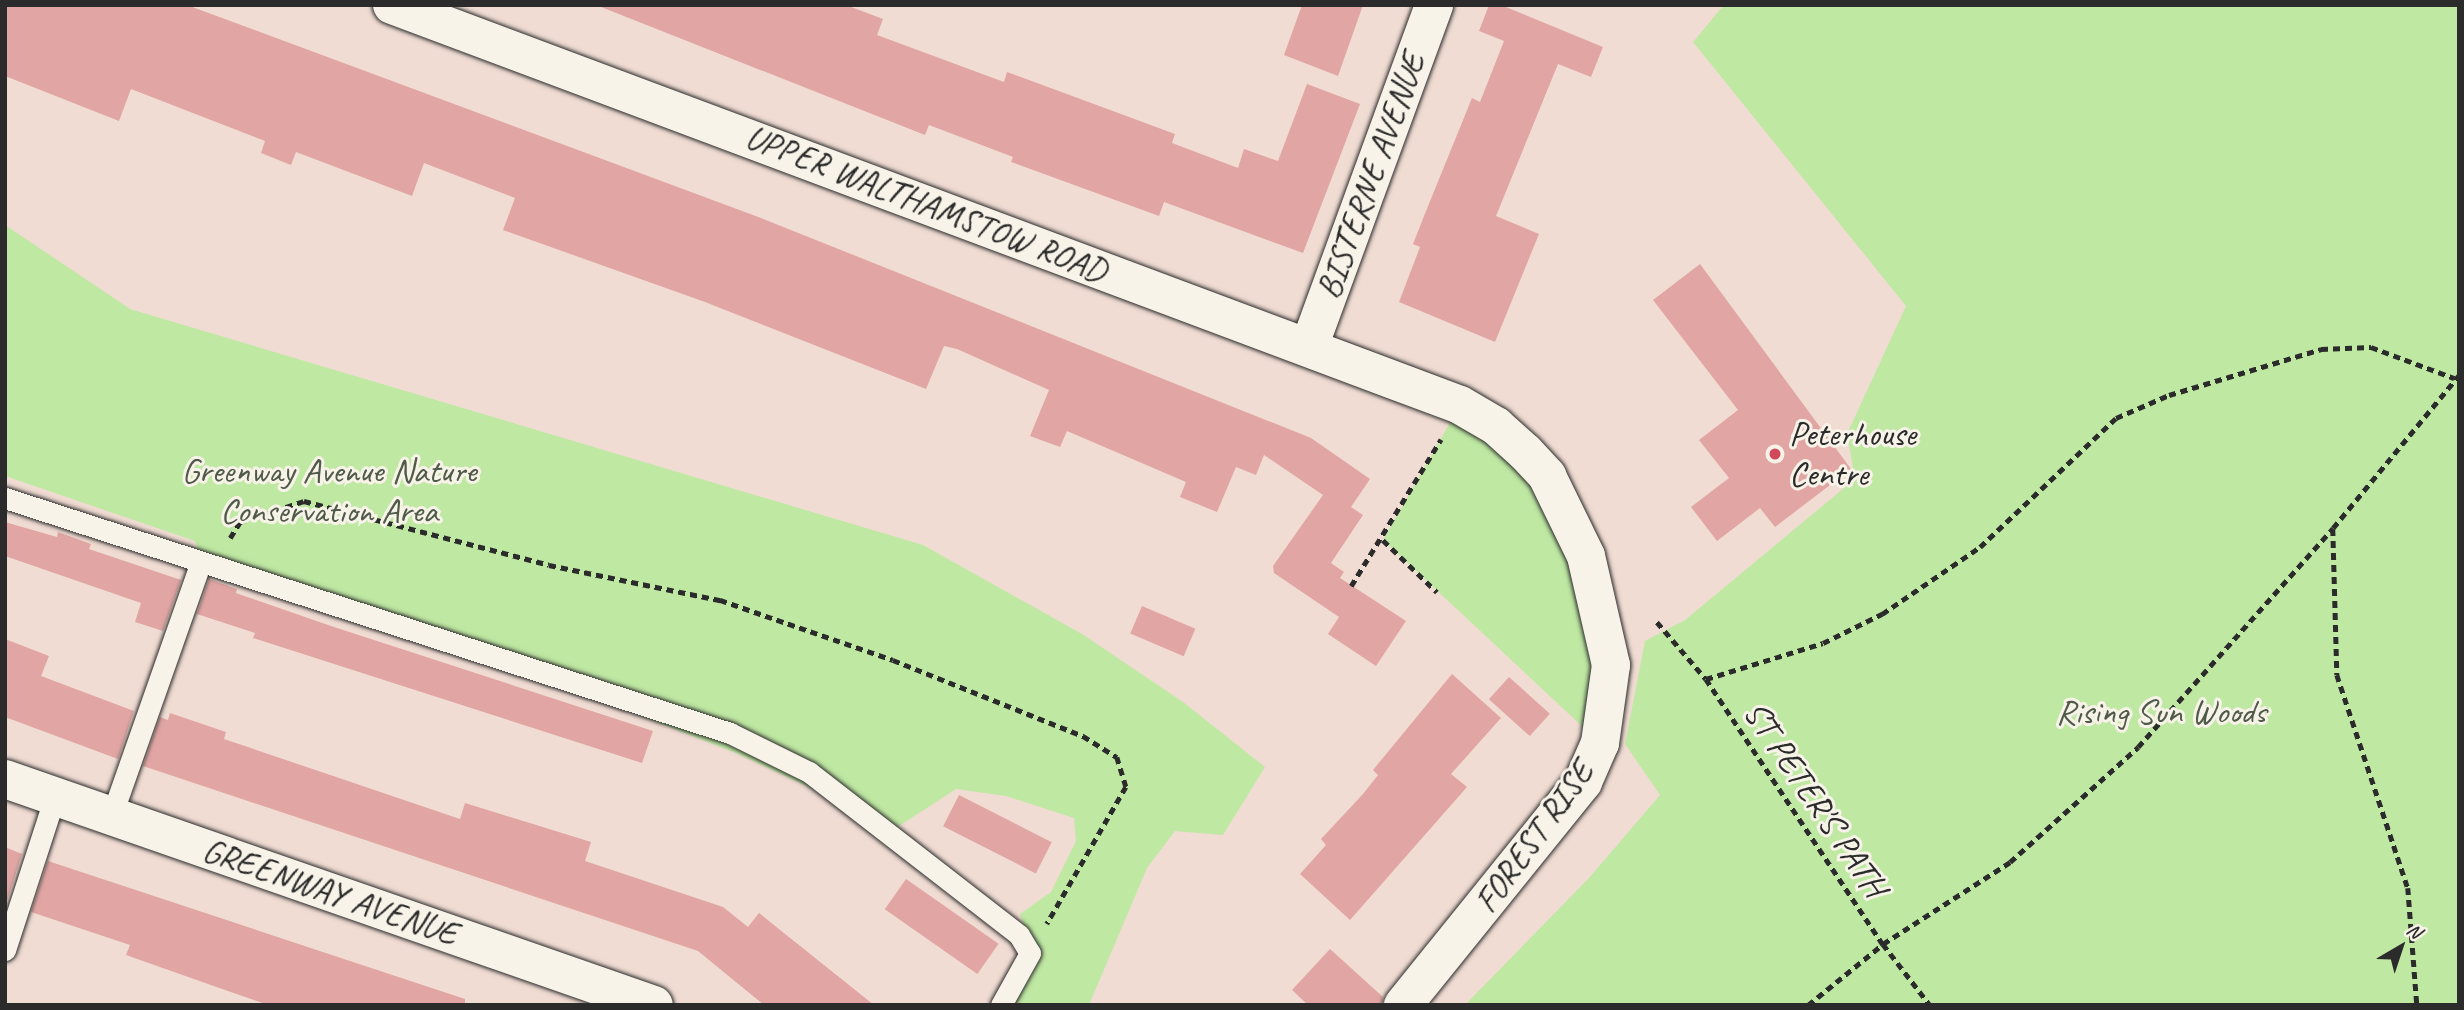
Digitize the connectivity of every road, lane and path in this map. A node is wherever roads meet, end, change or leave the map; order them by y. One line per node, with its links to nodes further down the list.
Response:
1 (392, 5): 3 (street, UPPER WALTHAMSTOW ROAD)
2 (1434, 5): 3 (street, BISTERNE AVENUE)
3 (1308, 347): 5 (street, UPPER WALTHAMSTOW ROAD)
4 (2457, 376): 7 (path); 13 (path)
5 (1460, 405): 8 (path); 22 (street, FOREST RISE)
6 (5, 498): 9 (lane)
7 (2333, 528): 17 (path); 25 (path)
8 (1383, 540): 10 (path); 11 (path)
9 (207, 564): 16 (lane); 18 (lane); 18 (path)
10 (1350, 586)
11 (1437, 592)
12 (1657, 622): 13 (path, ST PETER'S PATH)
13 (1706, 679): 17 (path, ST PETER'S PATH)
14 (5, 779): 15 (street, GREENWAY AVENUE)
15 (54, 799): 16 (street, GREENWAY AVENUE); 19 (lane)
16 (111, 817): 20 (street, GREENWAY AVENUE)
17 (1883, 944): 23 (path); 24 (path, ST PETER'S PATH)
18 (1027, 946): 21 (lane)
19 (5, 950)
20 (654, 1005)
21 (1001, 1005)
22 (1403, 1005)
23 (1808, 1005)
24 (1930, 1005)
25 (2417, 1005)

